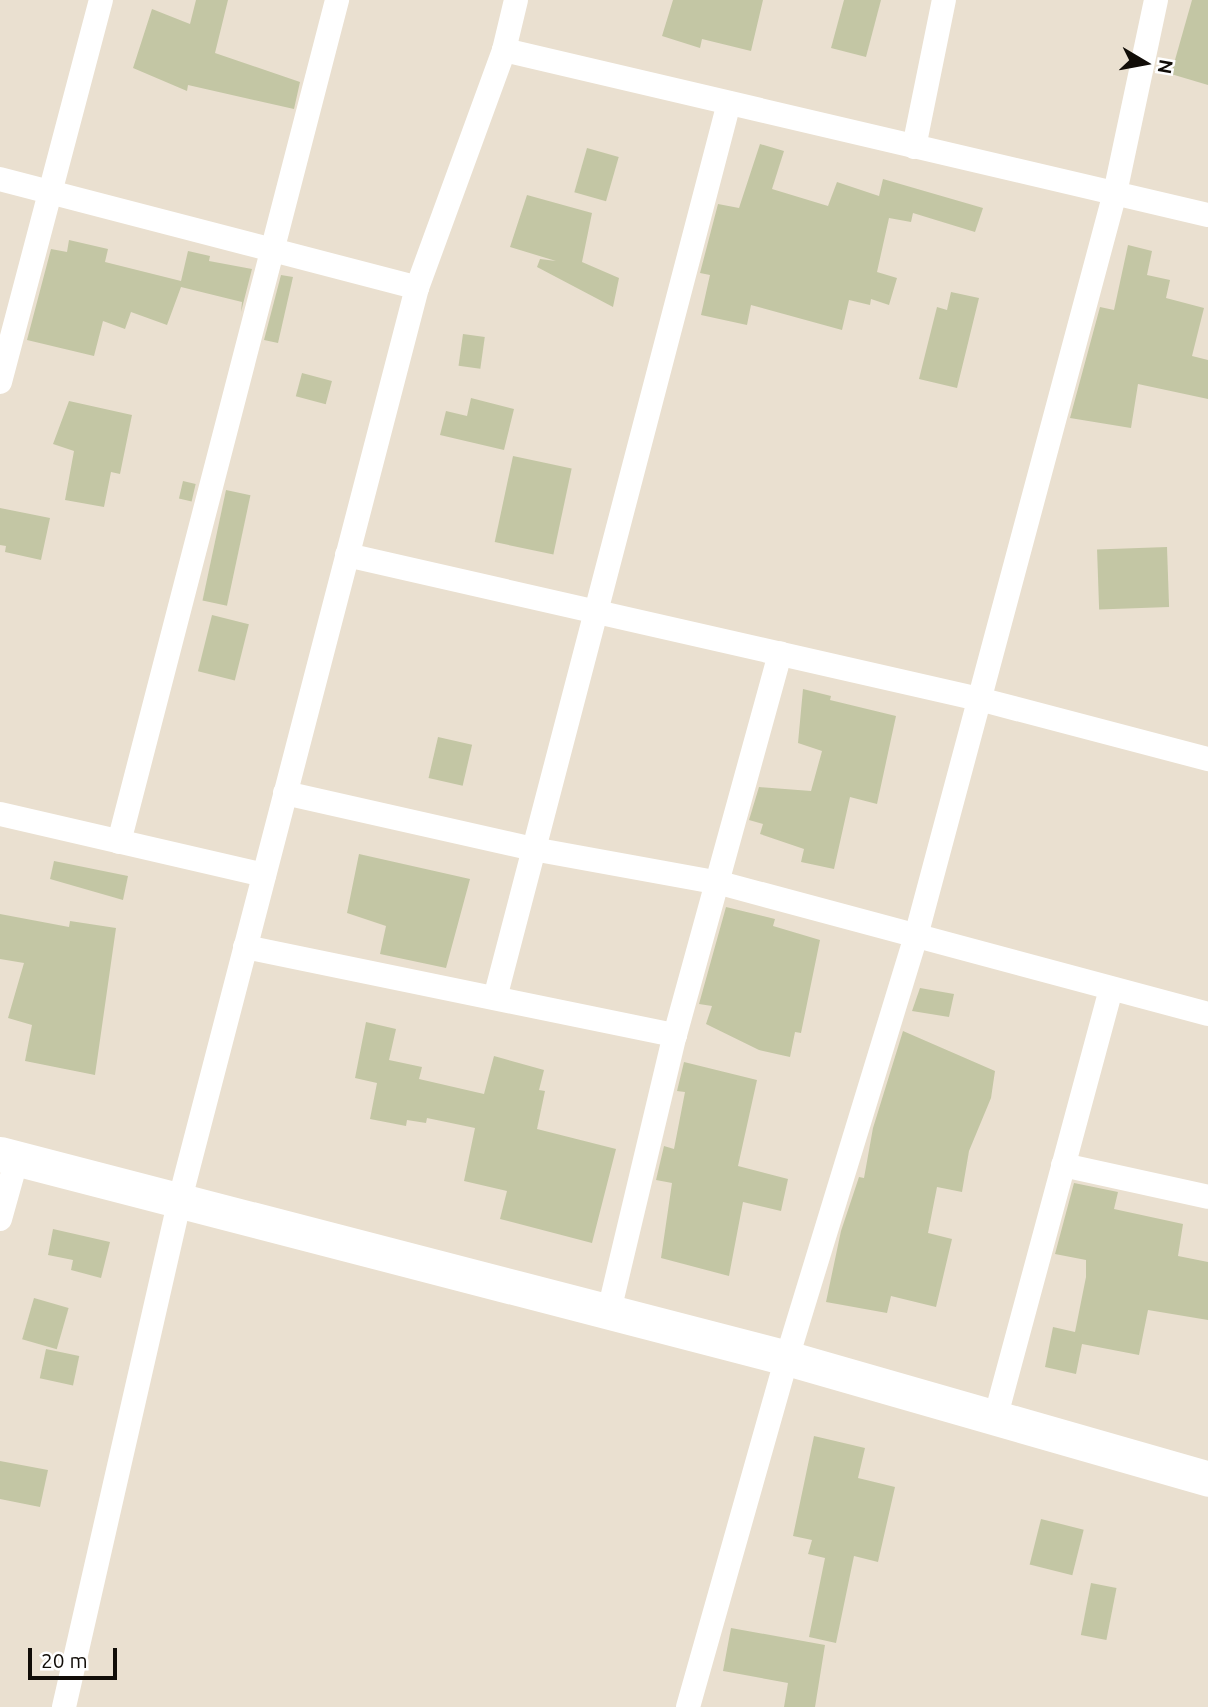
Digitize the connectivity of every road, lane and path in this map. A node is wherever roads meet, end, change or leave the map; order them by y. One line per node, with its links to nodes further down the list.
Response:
1 (102, 0): 10 (street)
2 (337, 0): 13 (street)
3 (516, 0): 6 (street)
4 (944, 0): 8 (street)
5 (1156, 0): 11 (street)
6 (505, 50): 7 (street); 14 (street)
7 (729, 103): 8 (street); 17 (street)
8 (914, 147): 11 (street)
9 (0, 179): 10 (street)
10 (48, 192): 13 (street); 15 (street)
11 (1115, 193): 12 (street); 19 (street)
12 (1208, 215)
13 (274, 251): 14 (street); 23 (street)
14 (416, 288): 16 (street)
15 (0, 382)
16 (347, 555): 17 (street); 21 (street)
17 (593, 611): 18 (street); 24 (street)
18 (780, 653): 19 (street); 26 (street)
19 (979, 699): 20 (street); 27 (street)
20 (1208, 759)
21 (285, 793): 24 (street); 25 (street)
22 (0, 814): 23 (street)
23 (119, 842): 25 (street)
24 (533, 849): 26 (street); 30 (street)
25 (264, 875): 28 (street)
26 (720, 883): 27 (street); 32 (street)
27 (916, 936): 29 (street); 39 (street)
28 (245, 947): 30 (street); 36 (street)
29 (1111, 989): 31 (street); 34 (street)
30 (495, 998): 32 (street)
31 (1208, 1014)
32 (676, 1035): 38 (street)
33 (8, 1156): 36 (street); 37 (street)
34 (1063, 1165): 35 (street); 40 (street)
35 (1208, 1197)
36 (180, 1199): 38 (street); 42 (street)
37 (0, 1219)
38 (609, 1311): 39 (street)
39 (787, 1358): 40 (street); 43 (street)
40 (995, 1419): 41 (street)
41 (1208, 1479)
42 (64, 1707)
43 (688, 1707)

